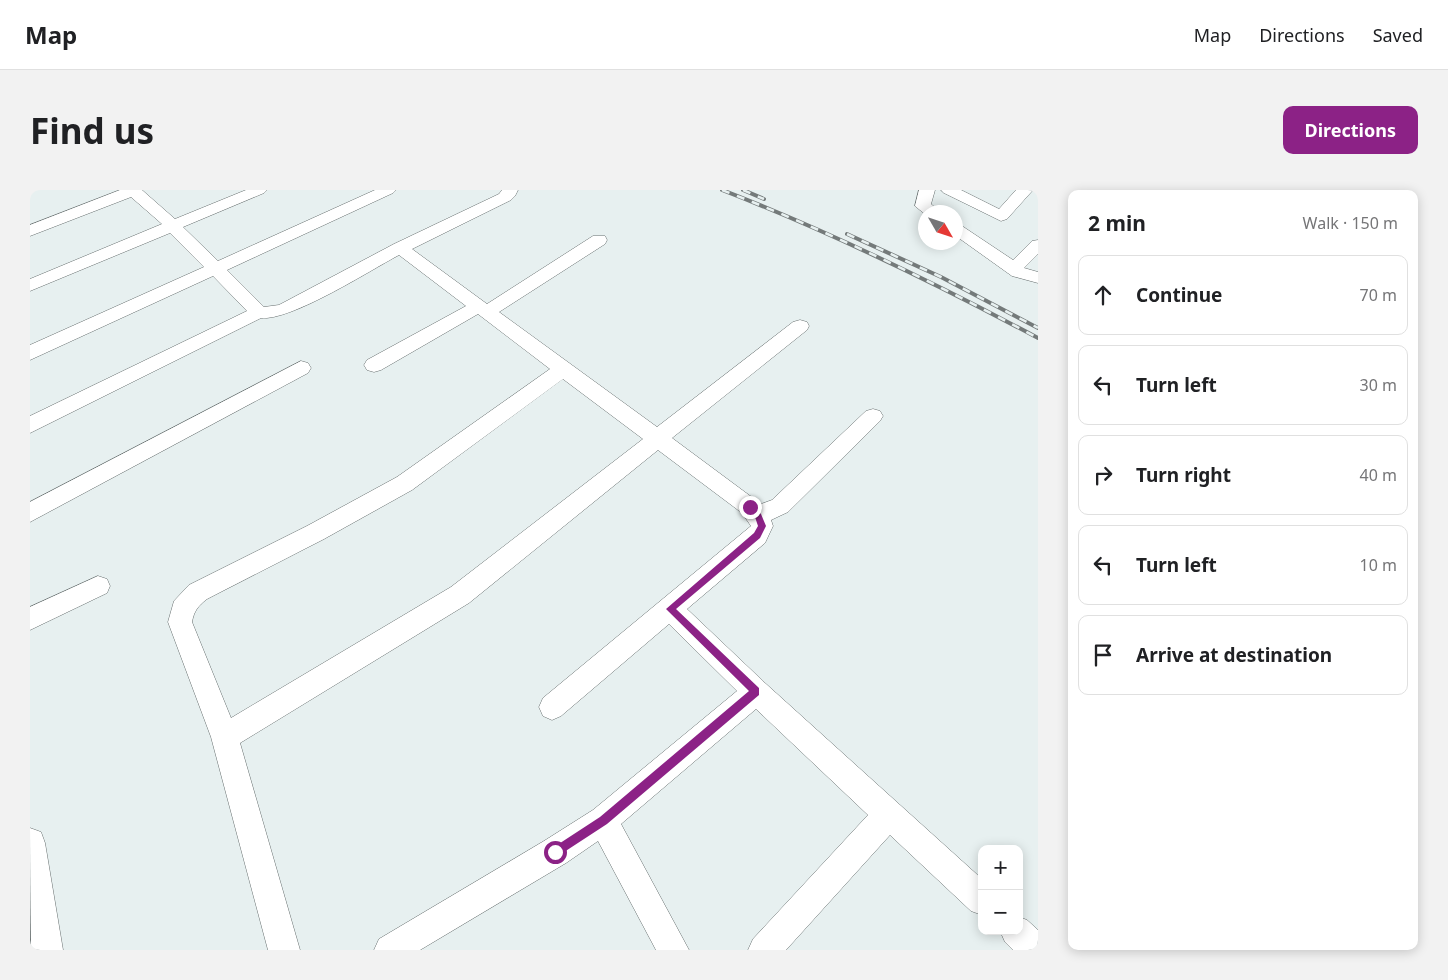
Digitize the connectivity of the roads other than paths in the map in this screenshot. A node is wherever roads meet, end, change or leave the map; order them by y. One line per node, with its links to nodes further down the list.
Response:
1 (133, 190): 9 (street); 10 (street)
2 (260, 190): 9 (street)
3 (388, 190): 15 (street)
4 (510, 190): 14 (street)
5 (927, 190): 8 (street)
6 (949, 190): 7 (street)
7 (1025, 190)
8 (923, 205)
9 (173, 226): 15 (street); 18 (street)
10 (30, 230)
11 (963, 233): 16 (street)
12 (599, 240): 19 (street)
13 (1038, 245): 16 (street)
14 (400, 248): 19 (street); 20 (street)
15 (215, 268): 20 (street); 22 (street)
16 (1014, 269): 17 (street)
17 (1038, 278)
18 (30, 285)
19 (483, 309): 23 (street); 25 (street)
20 (259, 312): 27 (street)
21 (800, 326): 28 (street)
22 (30, 353)
23 (374, 366)
24 (301, 368): 29 (street)
25 (564, 368): 28 (street); 36 (street)
26 (873, 416): 30 (street)
27 (30, 425)
28 (658, 438): 30 (street); 36 (street)
29 (30, 513)
30 (758, 516): 32 (street)
31 (98, 586): 33 (street)
32 (670, 609): 34 (street); 35 (street)
33 (30, 619)
34 (756, 692): 37 (street); 38 (street)
35 (552, 707)
36 (225, 737): 43 (street)
37 (889, 814): 40 (street); 46 (street)
38 (603, 820): 44 (street); 45 (street)
39 (30, 843): 42 (street)
40 (978, 896)
41 (1020, 935): 47 (street)
42 (47, 950)
43 (284, 950)
44 (390, 950)
45 (673, 950)
46 (764, 950)
47 (1036, 950)

